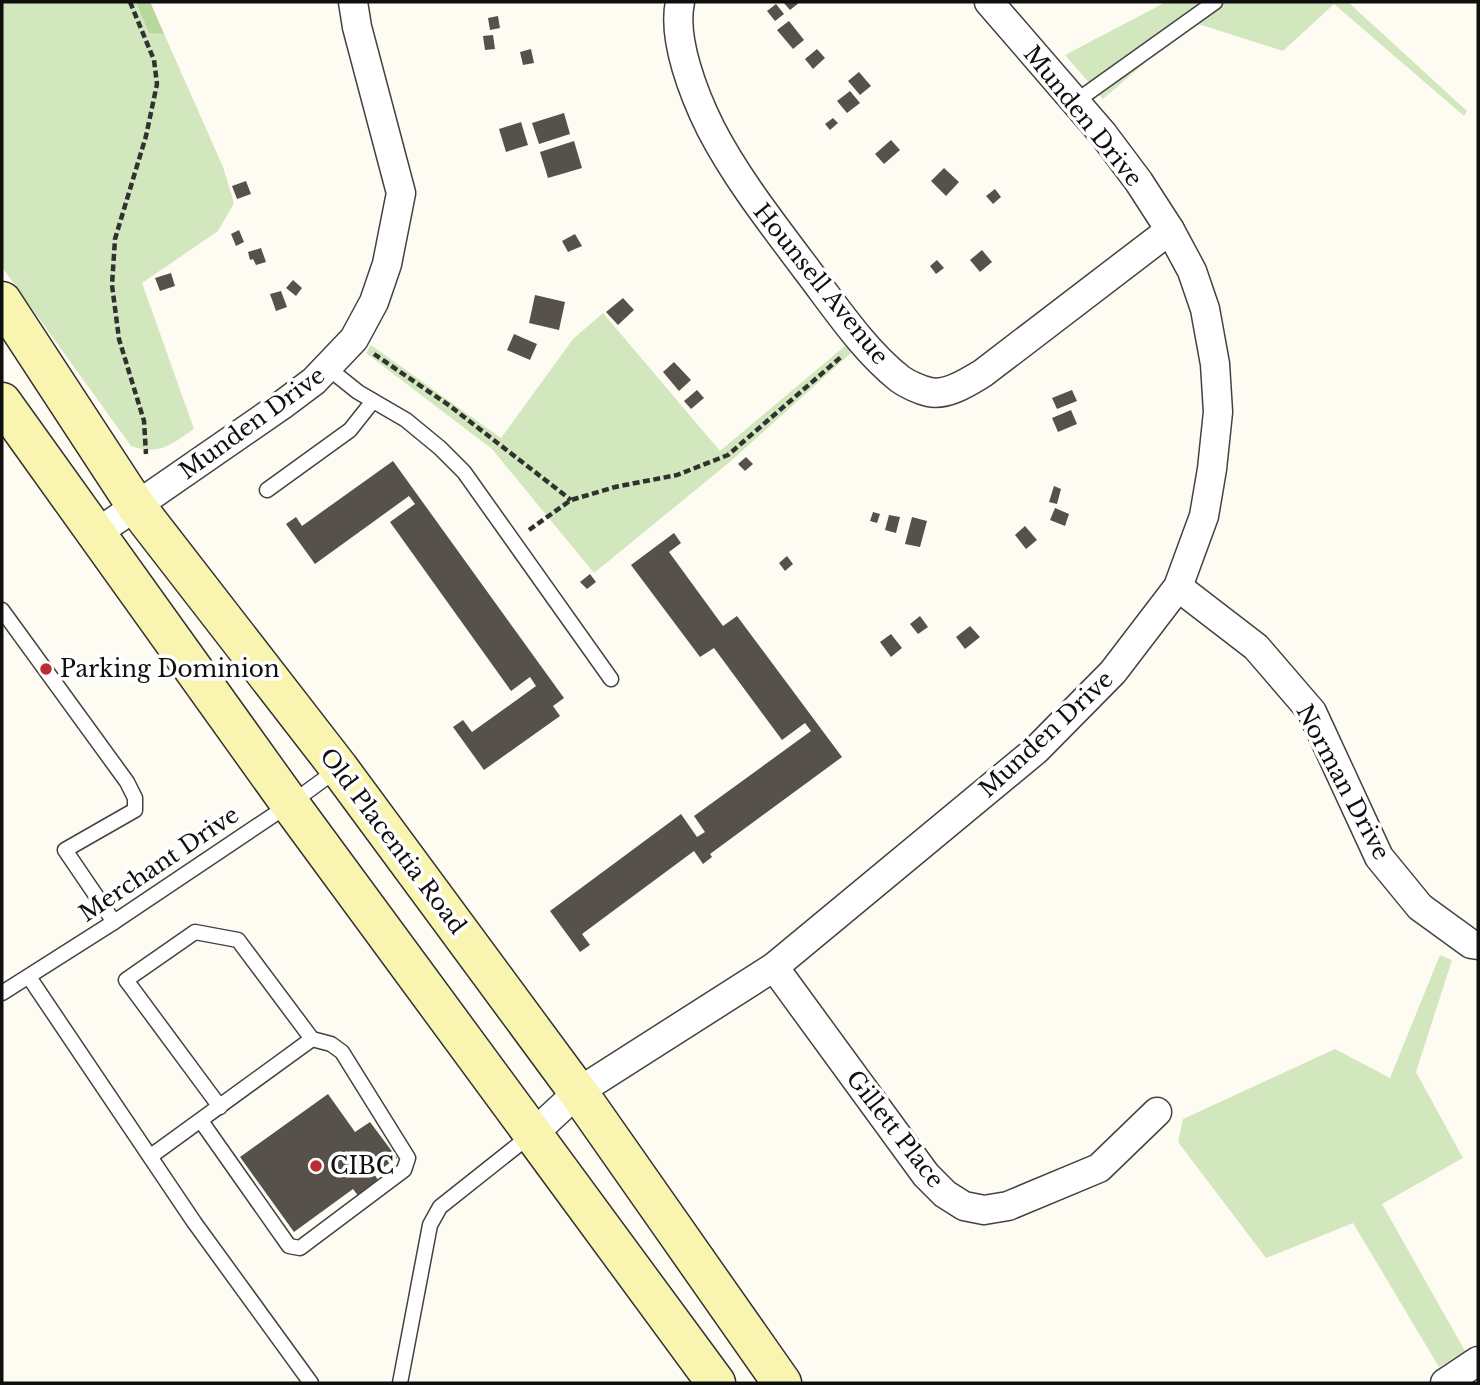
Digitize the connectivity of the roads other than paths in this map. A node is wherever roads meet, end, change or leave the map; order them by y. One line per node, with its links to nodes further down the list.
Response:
1 (353, 2): 8 (street, Munden Drive)
2 (680, 2): 6 (street, Hounsell Avenue)
3 (989, 2): 5 (street, Munden Drive)
4 (1215, 2): 5 (lane)
5 (1075, 102): 6 (street, Munden Drive)
6 (1170, 230): 14 (street, Munden Drive)
7 (2, 301): 12 (main road, Old Placentia Road)
8 (328, 368): 9 (lane); 12 (street, Munden Drive)
9 (373, 401): 11 (lane); 16 (lane)
10 (2, 402): 13 (main road)
11 (267, 490)
12 (136, 506): 13 (street, Munden Drive); 17 (main road, Old Placentia Road)
13 (97, 533): 18 (main road)
14 (1178, 587): 20 (street, Norman Drive); 21 (street, Munden Drive)
15 (2, 610): 19 (lane)
16 (611, 679)
17 (339, 768): 18 (lane, Merchant Drive); 25 (main road, Old Placentia Road)
18 (290, 804): 19 (lane, Merchant Drive); 29 (main road)
19 (114, 922): 22 (lane, Merchant Drive)
20 (1478, 946)
21 (774, 967): 25 (street, Munden Drive); 27 (street, Gillett Place)
22 (29, 977): 23 (lane, Merchant Drive); 30 (lane)
23 (2, 993)
24 (312, 1039): 26 (lane); 26 (lane); 28 (lane)
25 (578, 1092): 29 (street, Munden Drive); 35 (main road, Old Placentia Road)
26 (220, 1107): 28 (lane)
27 (1157, 1112)
28 (201, 1121): 30 (lane)
29 (533, 1133): 33 (lane); 34 (main road)
30 (151, 1156): 32 (lane)
31 (1478, 1361): 36 (street)
32 (311, 1383)
33 (400, 1383)
34 (716, 1383)
35 (782, 1383)
36 (1445, 1383)

